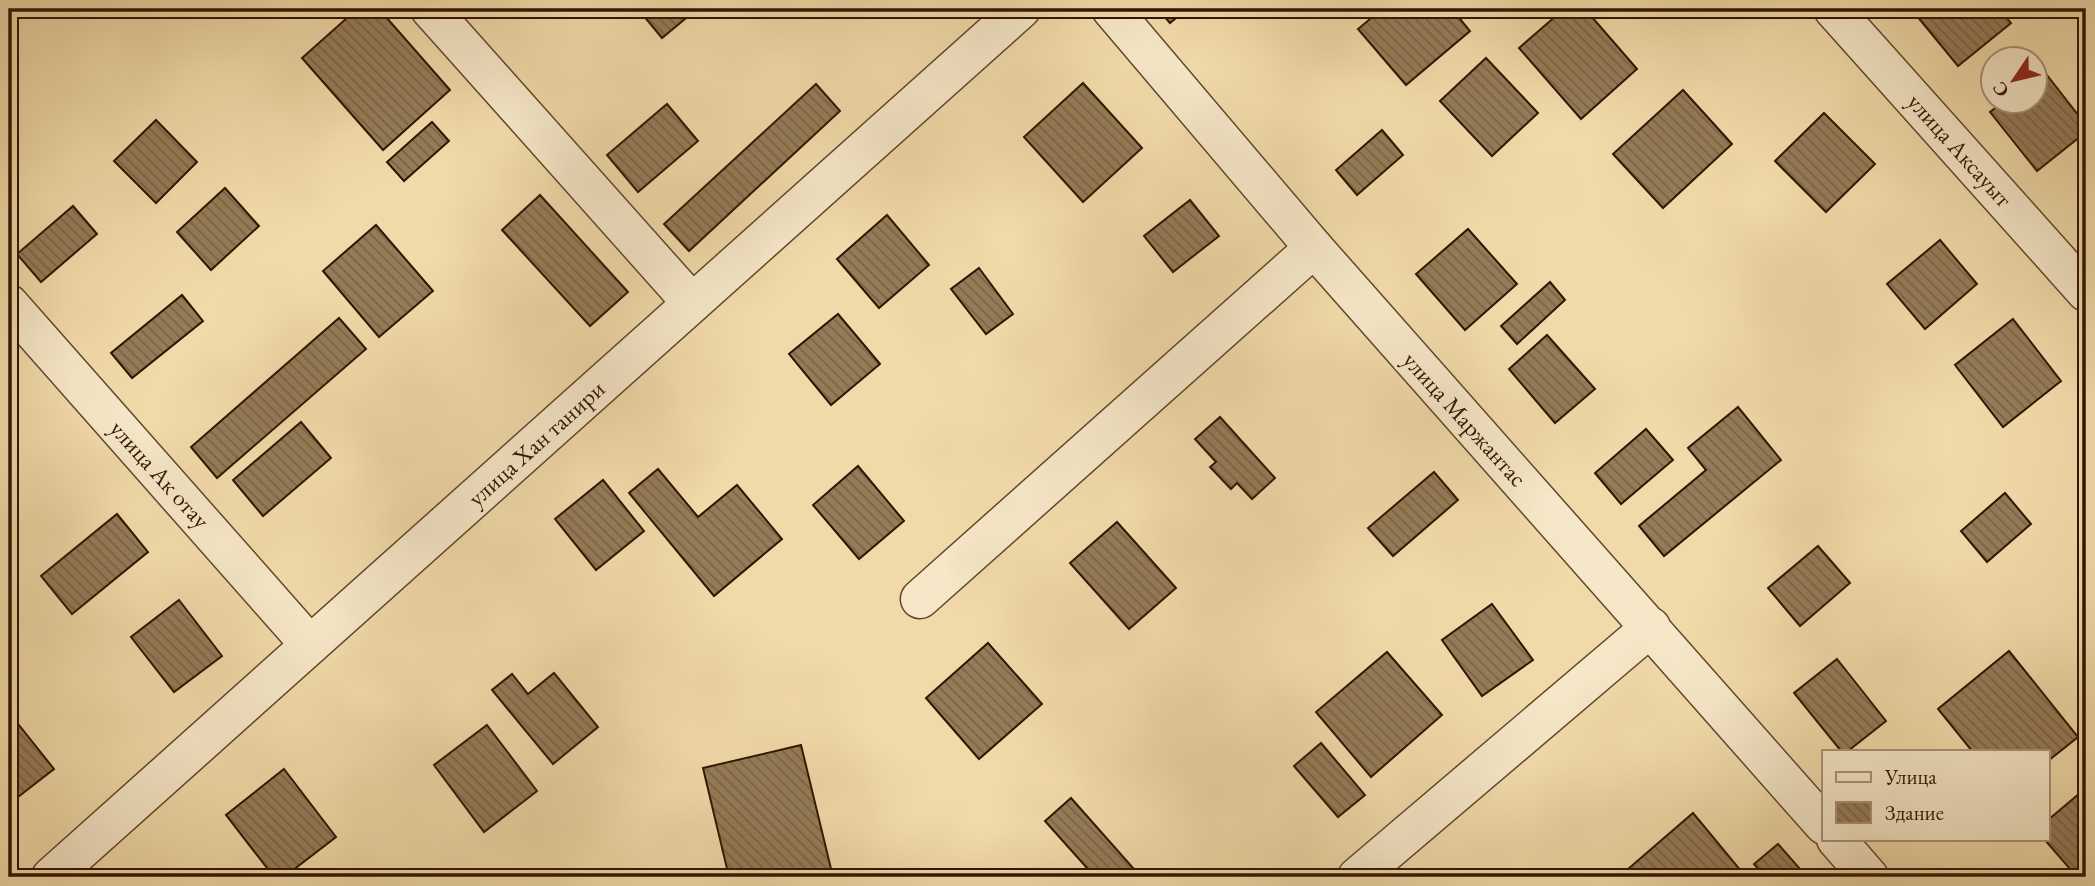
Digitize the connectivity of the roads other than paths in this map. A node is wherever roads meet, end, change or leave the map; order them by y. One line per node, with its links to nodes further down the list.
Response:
1 (430, 9): 7 (street)
2 (1021, 9): 7 (street, улица Хан танири)
3 (1111, 9): 5 (street, улица Маржантас)
4 (1833, 9): 6 (street, улица Аксауыт)
5 (1314, 248): 9 (street); 10 (street, улица Маржантас)
6 (2086, 292)
7 (692, 303): 11 (street, улица Хан танири)
8 (9, 304): 11 (street, улица Ак отау)
9 (920, 599)
10 (1651, 627): 12 (street, улица Маржантас); 15 (street)
11 (310, 645): 14 (street, улица Хан танири)
12 (1822, 823)
13 (1837, 840): 16 (street)
14 (51, 877)
15 (1357, 877)
16 (1869, 877)

